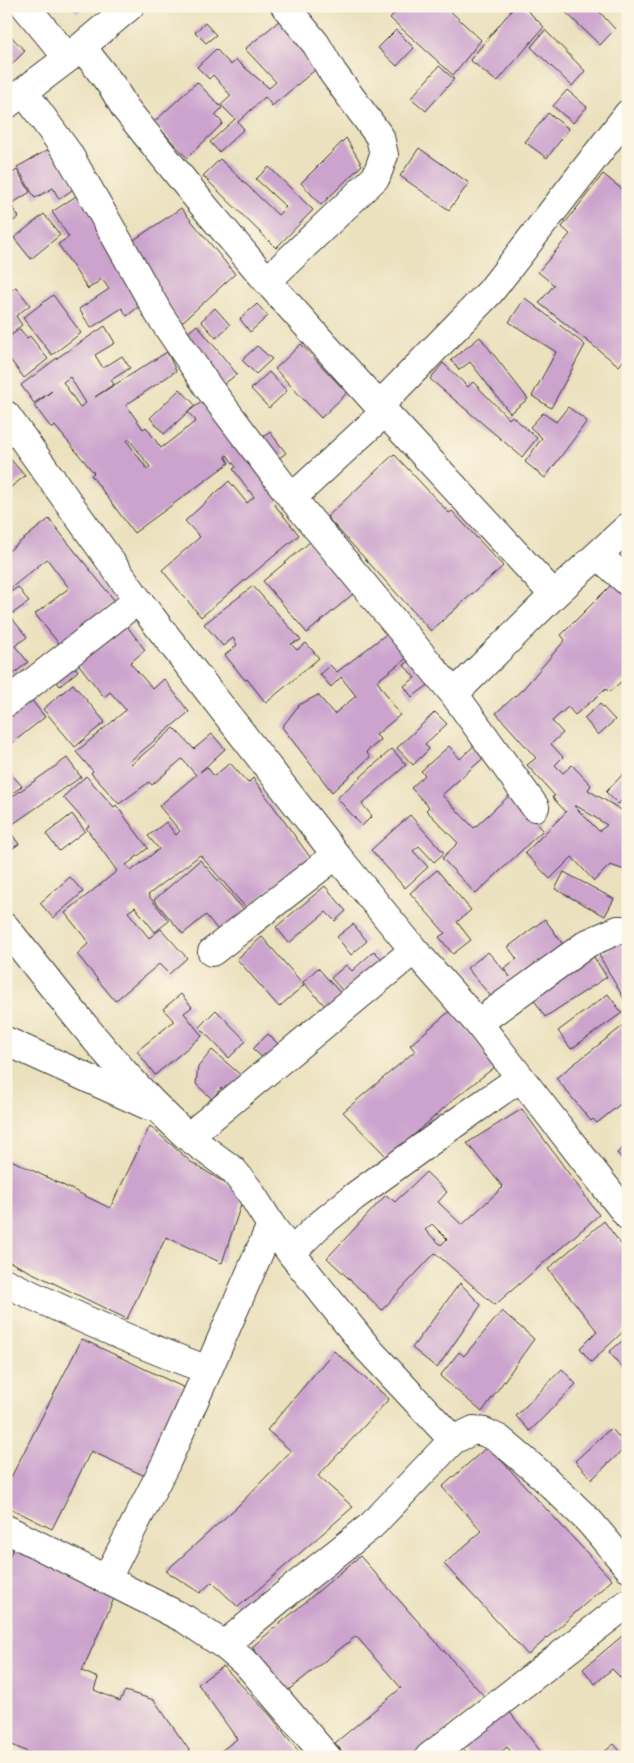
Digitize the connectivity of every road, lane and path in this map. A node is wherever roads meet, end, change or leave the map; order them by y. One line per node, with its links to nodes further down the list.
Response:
1 (25, 6): 4 (street)
2 (130, 6): 4 (street)
3 (285, 6): 7 (street)
4 (75, 52): 5 (street); 7 (street)
5 (15, 99): 10 (street)
6 (628, 114): 8 (street)
7 (267, 280): 8 (street)
8 (382, 409): 10 (street); 14 (street)
9 (6, 415): 15 (street)
10 (292, 498): 16 (street)
11 (628, 527): 12 (street)
12 (598, 555): 13 (street); 14 (street)
13 (628, 582)
14 (554, 595): 16 (street)
15 (138, 600): 17 (street); 19 (street)
16 (454, 694): 18 (street)
17 (6, 703)
18 (535, 807)
19 (336, 855): 22 (street); 23 (street)
20 (6, 928): 27 (street)
21 (628, 930): 24 (street)
22 (414, 950): 24 (street); 28 (street)
23 (212, 952)
24 (478, 1023): 26 (street)
25 (6, 1040): 27 (street)
26 (520, 1078): 29 (street); 31 (street)
27 (157, 1109): 28 (street)
28 (188, 1137): 30 (street)
29 (628, 1216)
30 (270, 1225): 31 (street); 33 (street)
31 (291, 1253): 34 (street)
32 (6, 1283): 33 (street)
33 (208, 1370): 37 (street)
34 (453, 1440): 36 (street); 39 (street)
35 (6, 1529): 37 (street)
36 (628, 1567)
37 (106, 1580): 39 (street)
38 (628, 1603): 41 (street)
39 (224, 1646): 40 (street)
40 (327, 1757)
41 (429, 1757)

